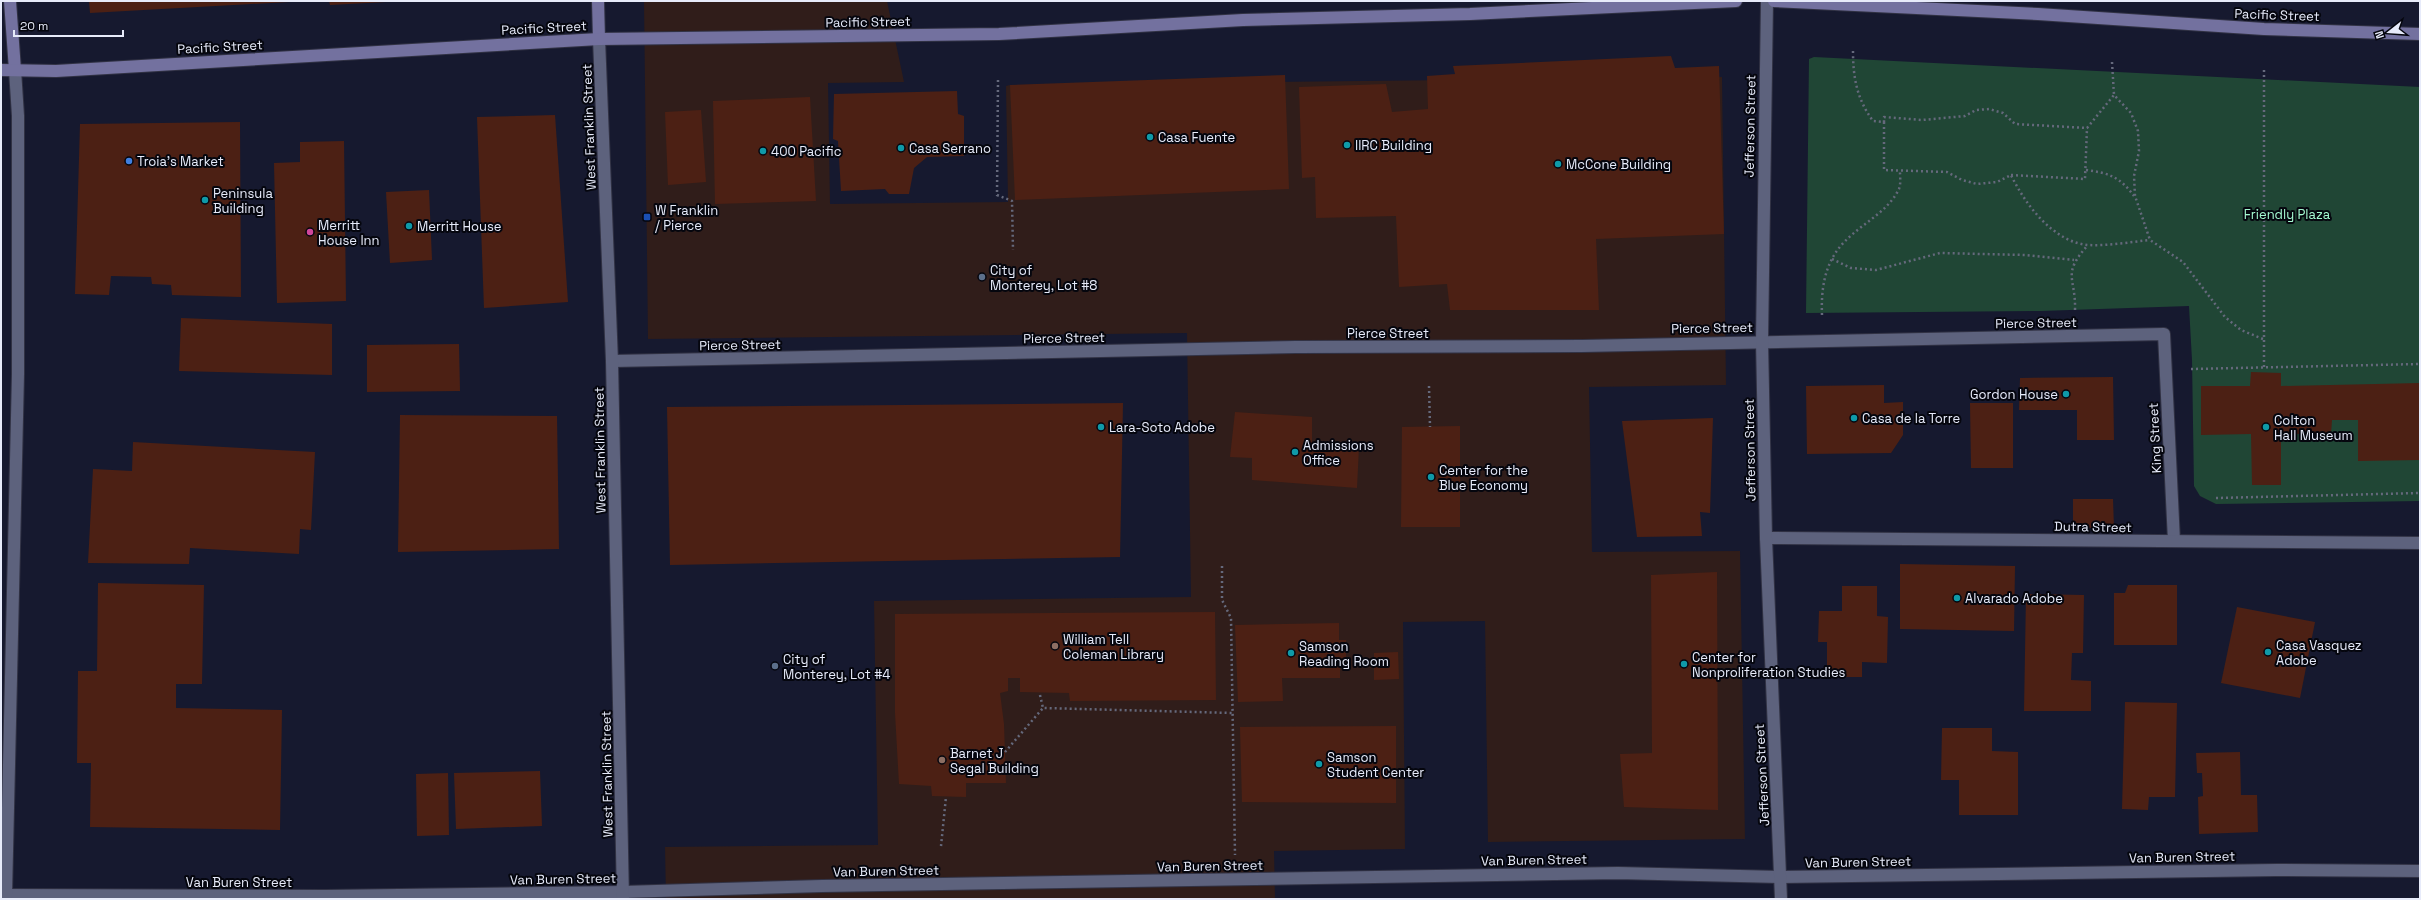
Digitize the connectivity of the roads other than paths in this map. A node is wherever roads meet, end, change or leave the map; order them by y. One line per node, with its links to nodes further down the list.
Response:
1 (10, 1): 9 (main road)
2 (598, 1): 7 (main road, West Franklin Street)
3 (1736, 1): 7 (main road, Pacific Street)
4 (1767, 1): 11 (street, Jefferson Street)
5 (1774, 1): 6 (main road, Pacific Street)
6 (2420, 34)
7 (599, 39): 9 (main road, Pacific Street); 12 (street, West Franklin Street)
8 (1, 70): 9 (main road, Pacific Street)
9 (15, 70): 18 (street)
10 (2164, 334): 11 (street, Pierce Street); 14 (street, King Street)
11 (1762, 341): 12 (street, Pierce Street); 13 (street, Jefferson Street)
12 (612, 362): 19 (street, West Franklin Street)
13 (1766, 538): 14 (street, Dutra Street); 17 (street, Jefferson Street)
14 (2174, 541): 15 (street, Dutra Street)
15 (2420, 543)
16 (2420, 871): 17 (street, Van Buren Street)
17 (1780, 877): 19 (street, Van Buren Street); 20 (street, Jefferson Street)
18 (3, 895): 19 (street, Van Buren Street)
19 (623, 896)
20 (1781, 899)

